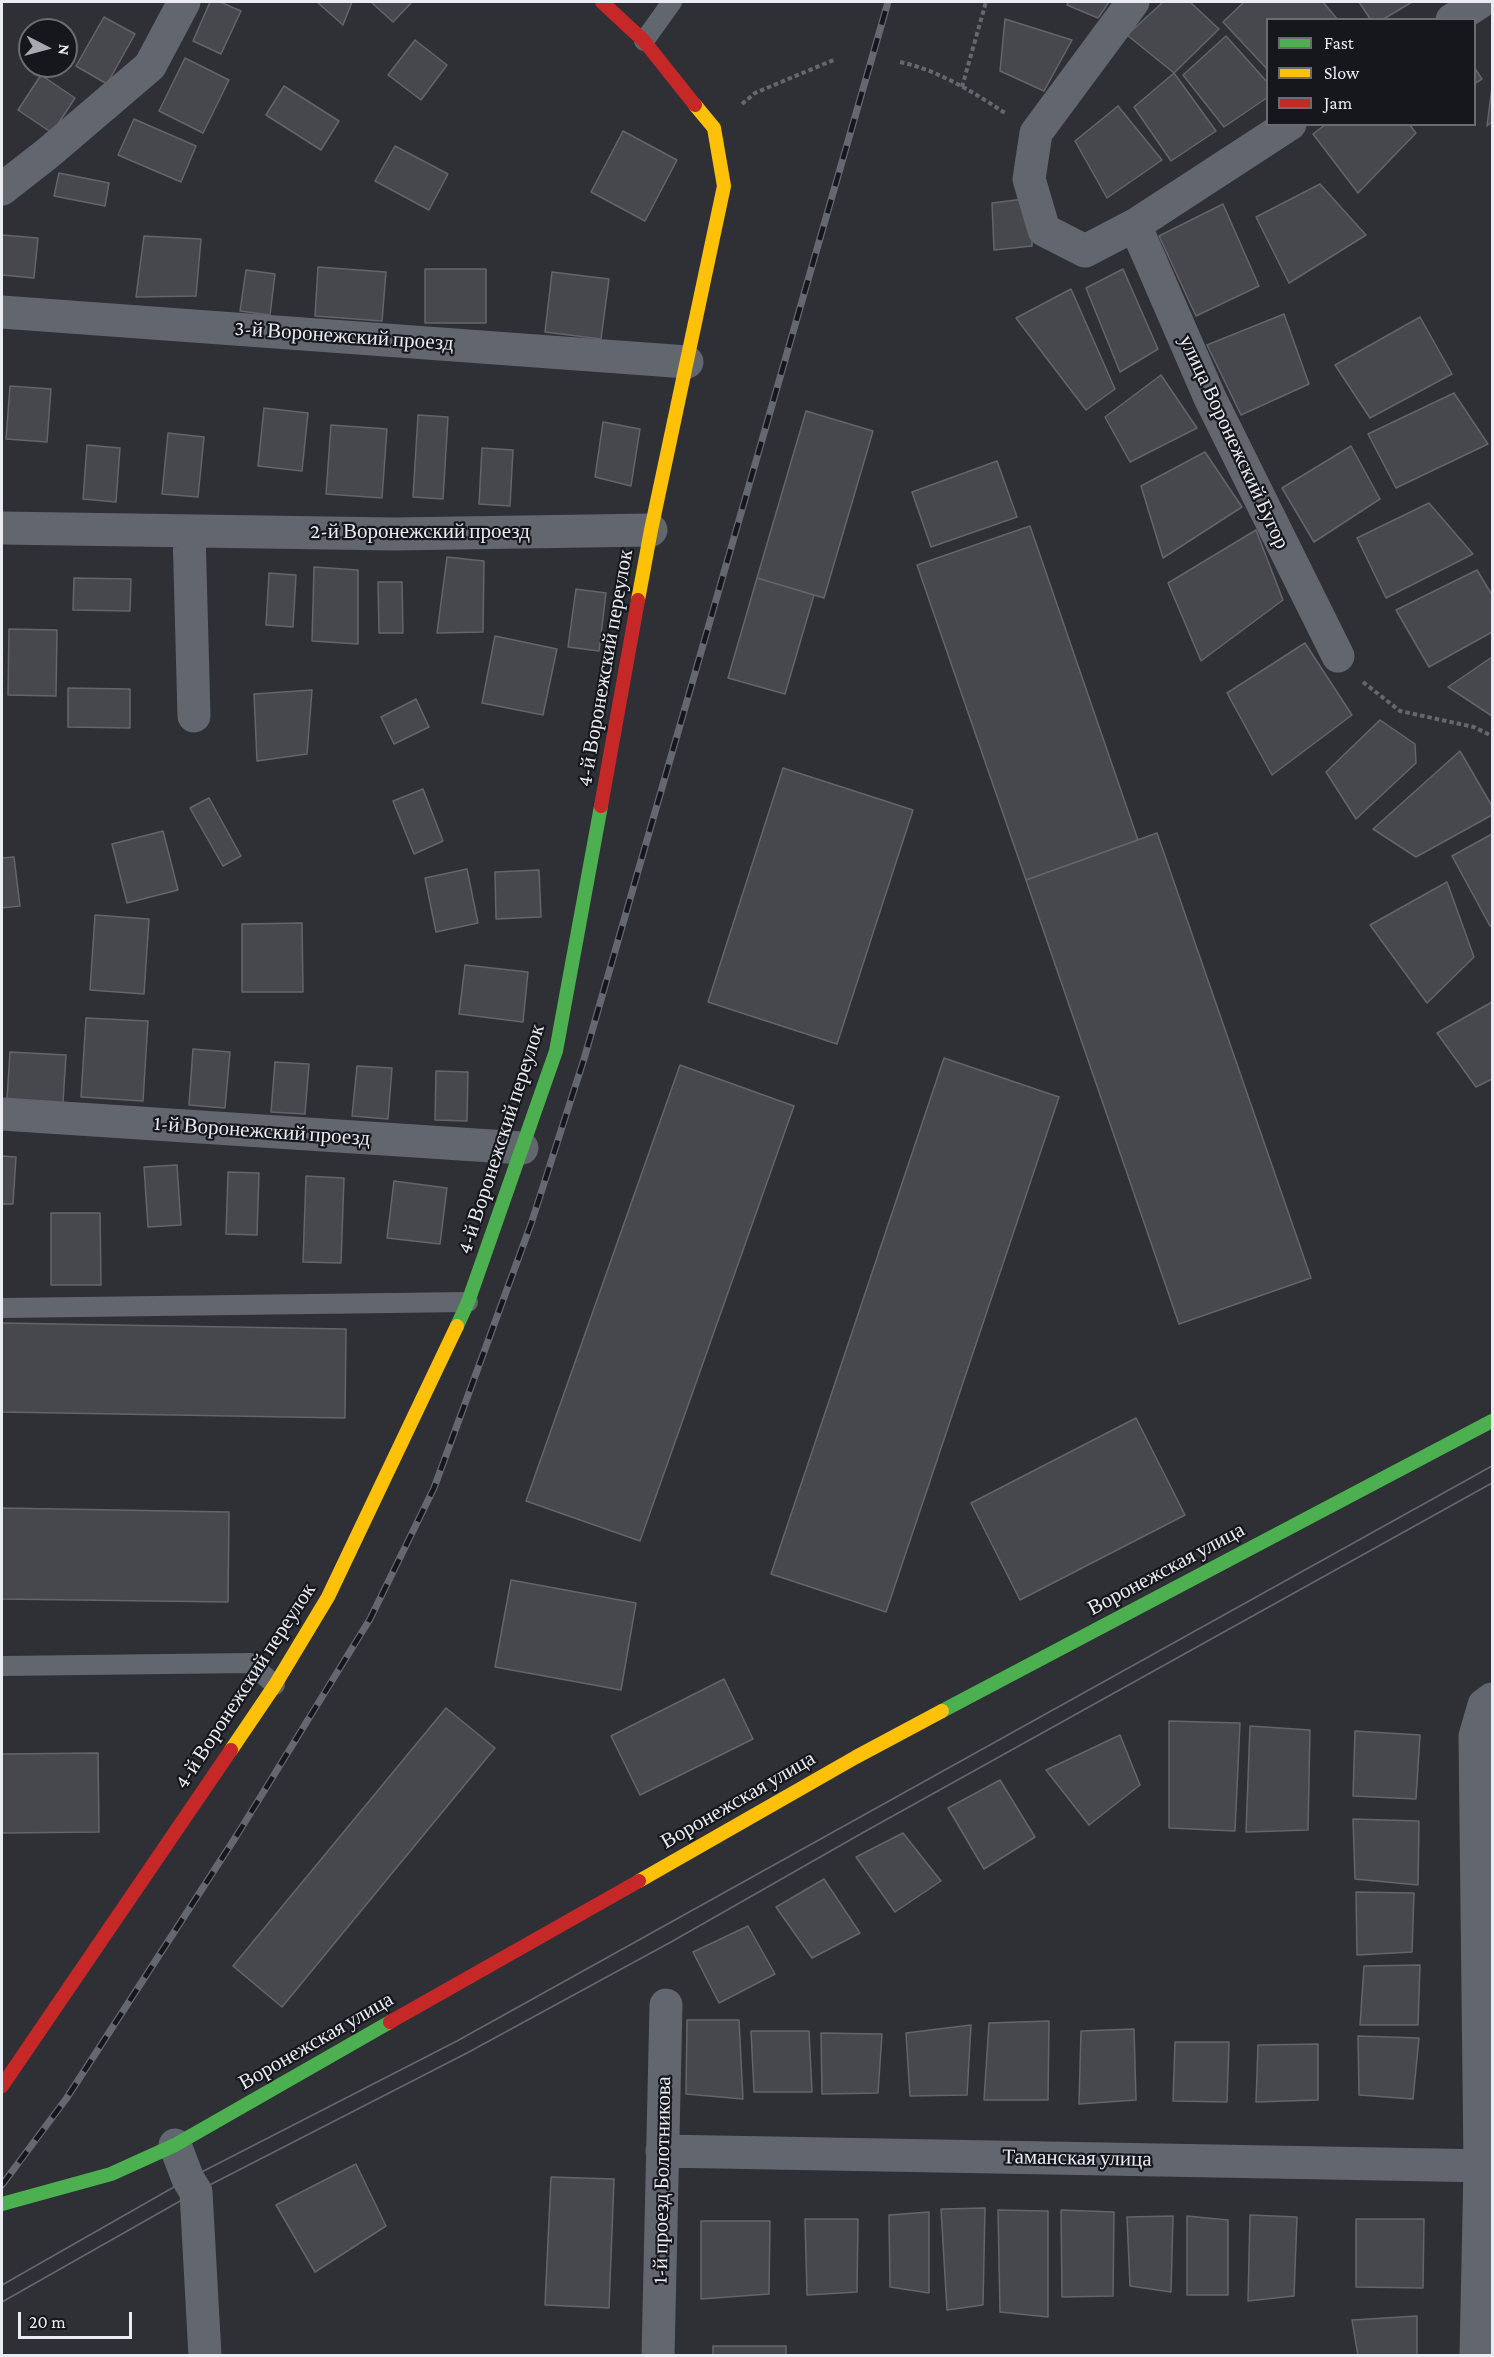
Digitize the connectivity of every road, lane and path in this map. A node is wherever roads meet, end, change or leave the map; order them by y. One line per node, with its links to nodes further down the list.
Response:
1 (184, 2): 15 (street)
2 (602, 2): 8 (street, 4-й Воронежский переулок)
3 (672, 2): 8 (lane)
4 (986, 2): 11 (path)
5 (1133, 2): 14 (street)
6 (1480, 2): 7 (street)
7 (1455, 18)
8 (644, 41): 13 (street, 4-й Воронежский переулок)
9 (836, 59): 13 (path)
10 (900, 62): 11 (path)
11 (962, 87): 14 (path)
12 (1287, 126): 16 (street)
13 (714, 128): 18 (street, 4-й Воронежский переулок)
14 (1036, 134): 16 (street)
15 (2, 189)
16 (1135, 225): 22 (street, улица Воронежский Бугор)
17 (2, 312): 18 (street, 3-й Воронежский проезд)
18 (687, 362): 20 (street, 4-й Воронежский переулок)
19 (2, 528): 21 (street, 2-й Воронежский проезд)
20 (651, 530): 21 (street, 2-й Воронежский проезд); 26 (street, 4-й Воронежский переулок)
21 (189, 531): 23 (street)
22 (1338, 656): 24 (path)
23 (194, 716)
24 (1492, 736)
25 (2, 1114): 26 (street, 1-й Воронежский проезд)
26 (522, 1148): 27 (street, 4-й Воронежский переулок)
27 (468, 1302): 28 (lane); 31 (street, 4-й Воронежский переулок)
28 (2, 1308)
29 (1492, 1421): 35 (street, Воронежская улица)
30 (2, 1666): 31 (lane)
31 (274, 1685): 34 (street, 4-й Воронежский переулок)
32 (1488, 1702): 37 (street)
33 (666, 2005): 36 (street, 1-й проезд Болотникова)
34 (2, 2086)
35 (175, 2145): 38 (street, Воронежская улица); 39 (street)
36 (662, 2151): 37 (street, Таманская улица); 40 (street, 1-й проезд Болотникова)
37 (1486, 2166): 41 (street)
38 (2, 2204)
39 (205, 2355)
40 (658, 2355)
41 (1476, 2355)

